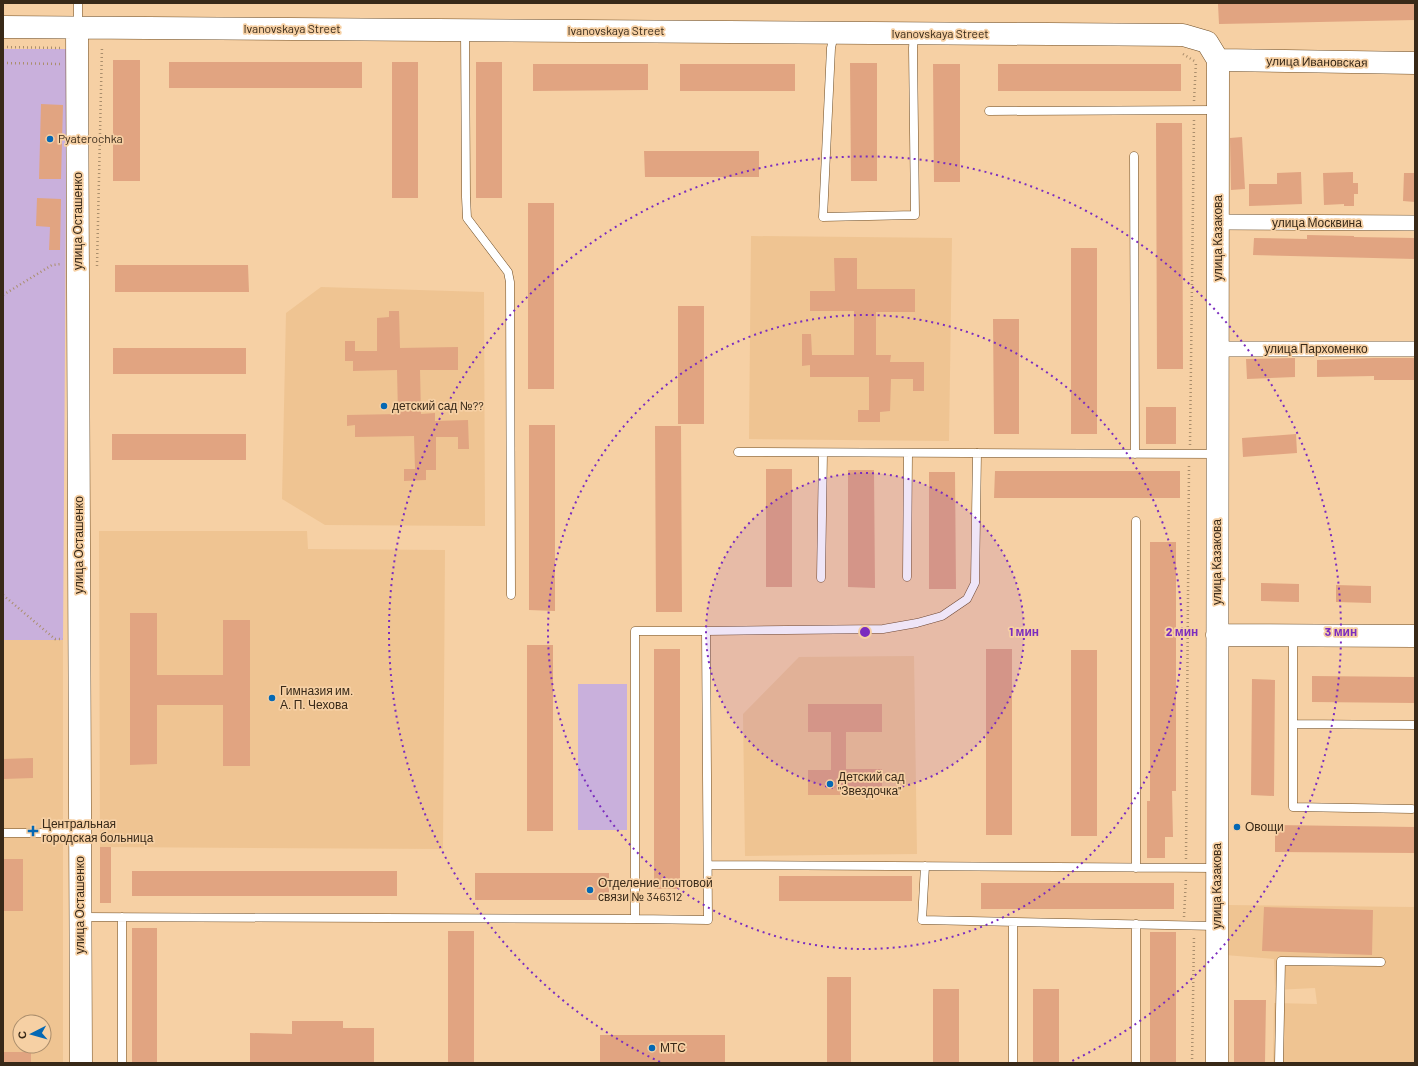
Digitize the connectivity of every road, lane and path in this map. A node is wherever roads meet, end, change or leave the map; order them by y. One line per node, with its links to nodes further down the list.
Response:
1 (78, 3): 3 (lane)
2 (3, 27): 3 (street, Ivanovskaya Street)
3 (78, 27): 4 (street, Ivanovskaya Street); 20 (street, улица Осташенко)
4 (465, 30): 5 (street, Ivanovskaya Street); 35 (lane)
5 (834, 33): 6 (street, Ivanovskaya Street); 6 (lane)
6 (914, 33): 7 (street, Ivanovskaya Street)
7 (1197, 40): 10 (street, Ivanovskaya Street); 14 (path)
8 (3, 48): 9 (path)
9 (62, 48)
10 (1218, 60): 12 (street, улица Ивановская); 15 (street, улица Казакова)
11 (3, 63): 13 (path)
12 (1415, 63)
13 (69, 64)
14 (1194, 110): 15 (lane); 16 (lane); 29 (path)
15 (1218, 110): 18 (street, улица Казакова)
16 (989, 111)
17 (1134, 156): 28 (lane)
18 (1218, 222): 19 (street, улица Москвина); 22 (street, улица Казакова)
19 (1415, 223)
20 (78, 262): 21 (path); 45 (street, улица Осташенко)
21 (3, 295)
22 (1218, 349): 23 (street, улица Пархоменко); 30 (street, улица Казакова)
23 (1415, 349)
24 (738, 452): 25 (lane)
25 (823, 453): 26 (lane); 32 (lane)
26 (908, 453): 27 (lane); 33 (lane)
27 (977, 453): 28 (lane); 36 (lane)
28 (1135, 454): 29 (lane)
29 (1190, 454): 30 (lane); 49 (path)
30 (1218, 454): 37 (street, улица Казакова)
31 (1136, 521): 48 (lane)
32 (821, 578)
33 (907, 578)
34 (3, 595): 40 (path)
35 (511, 595)
36 (706, 631): 46 (lane); 53 (lane)
37 (1217, 635): 38 (street); 50 (street, улица Казакова)
38 (1293, 635): 39 (street); 41 (lane)
39 (1415, 636)
40 (55, 639)
41 (1293, 724): 42 (lane); 43 (lane)
42 (1415, 725)
43 (1412, 809)
44 (3, 833): 45 (lane)
45 (80, 833): 51 (street, улица Осташенко)
46 (708, 865): 47 (lane); 53 (lane)
47 (926, 866): 48 (lane); 54 (lane)
48 (1136, 868): 49 (lane)
49 (1186, 868): 50 (lane); 56 (path)
50 (1217, 868): 58 (street, улица Казакова)
51 (80, 917): 52 (lane); 60 (street, улица Осташенко)
52 (122, 917): 53 (lane); 61 (lane)
53 (635, 919)
54 (1013, 922): 55 (lane); 62 (lane)
55 (1136, 924): 56 (lane); 63 (lane)
56 (1184, 925): 57 (lane)
57 (1194, 925): 58 (lane); 64 (path)
58 (1217, 926): 65 (street, улица Казакова)
59 (1380, 962): 66 (lane)
60 (81, 1063)
61 (122, 1063)
62 (1013, 1063)
63 (1136, 1063)
64 (1192, 1063)
65 (1217, 1063)
66 (1279, 1063)

